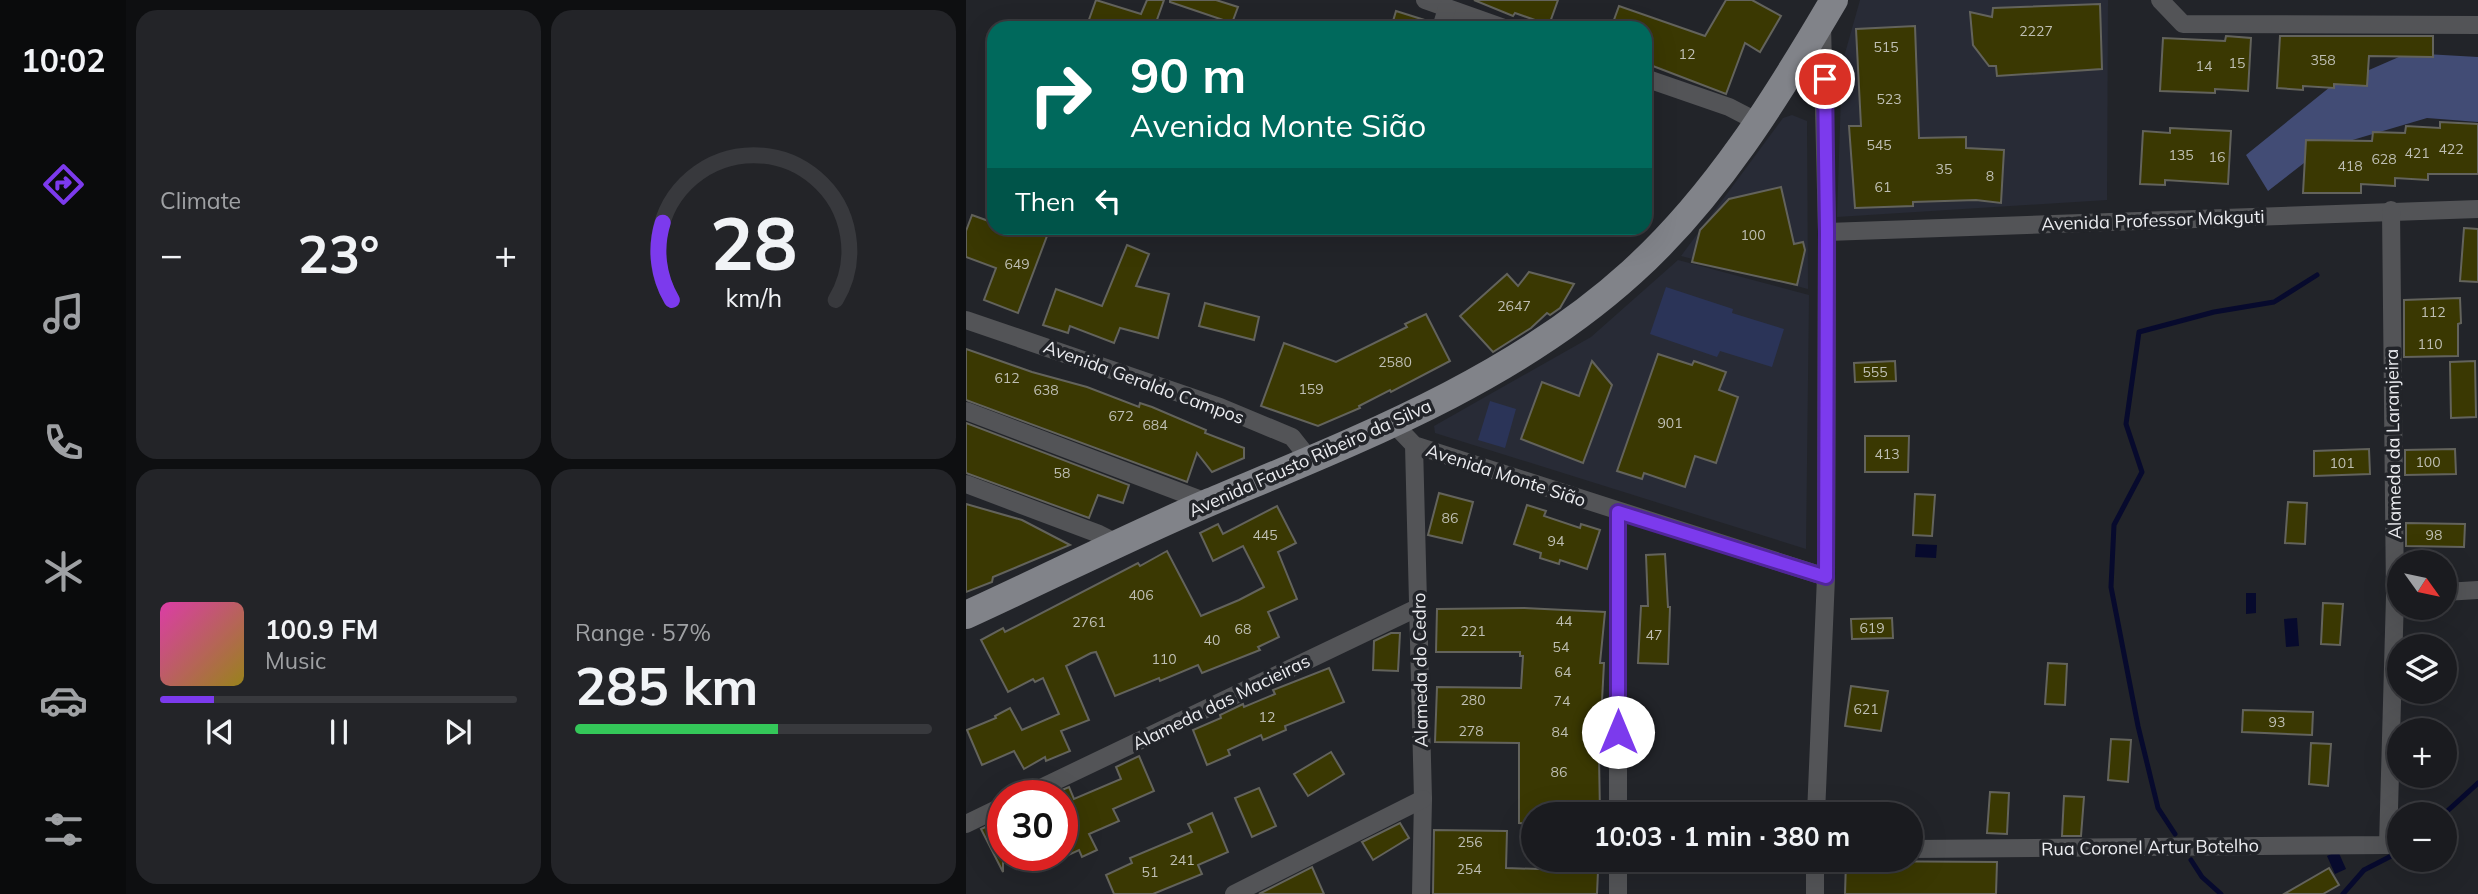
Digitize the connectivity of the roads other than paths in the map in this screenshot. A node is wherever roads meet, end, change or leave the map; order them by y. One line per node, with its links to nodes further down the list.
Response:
1 (2160, 0): 6 (street)
2 (1434, 3): 4 (street); 5 (street)
3 (1828, 11): 8 (main road, Avenida Fausto Ribeiro da Silva); 11 (street)
4 (1439, 21)
5 (1484, 21)
6 (2478, 25)
7 (1652, 80): 8 (street)
8 (1758, 122): 14 (main road, Avenida Fausto Ribeiro da Silva)
9 (2478, 209): 10 (street, Avenida Professor Makguti)
10 (2391, 210): 11 (street, Avenida Professor Makguti); 21 (street, Alameda da Laranjeira)
11 (1827, 232): 22 (street)
12 (966, 320): 16 (street, Avenida Geraldo Campos)
13 (966, 411): 18 (street)
14 (1394, 424): 15 (street, Avenida Monte Sião); 16 (main road, Avenida Fausto Ribeiro da Silva)
15 (1414, 445): 19 (street, Avenida Monte Sião); 25 (street, Alameda do Cedro)
16 (1311, 461): 18 (main road, Avenida Fausto Ribeiro da Silva)
17 (966, 484): 20 (street)
18 (1209, 503): 20 (main road, Avenida Fausto Ribeiro da Silva)
19 (1618, 512): 22 (street, Avenida Monte Sião); 30 (street)
20 (1119, 544): 26 (main road, Avenida Fausto Ribeiro da Silva)
21 (2396, 550)
22 (1826, 577): 31 (street)
23 (2478, 590): 24 (street)
24 (2457, 591)
25 (1419, 607): 28 (street, Alameda das Macieiras); 29 (street, Alameda do Cedro)
26 (966, 615)
27 (2396, 620): 32 (street, Alameda da Laranjeira)
28 (1057, 780)
29 (1423, 799): 39 (street); 40 (street, Alameda do Cedro)
30 (1618, 802)
31 (1817, 802)
32 (2390, 802)
33 (987, 814): 34 (street)
34 (966, 824)
35 (2387, 845): 36 (street, Rua Coronel Artur Botelho)
36 (1923, 849)
37 (1618, 872): 41 (street)
38 (1815, 872): 42 (street)
39 (1234, 894)
40 (1421, 894)
41 (1618, 894)
42 (1815, 894)

